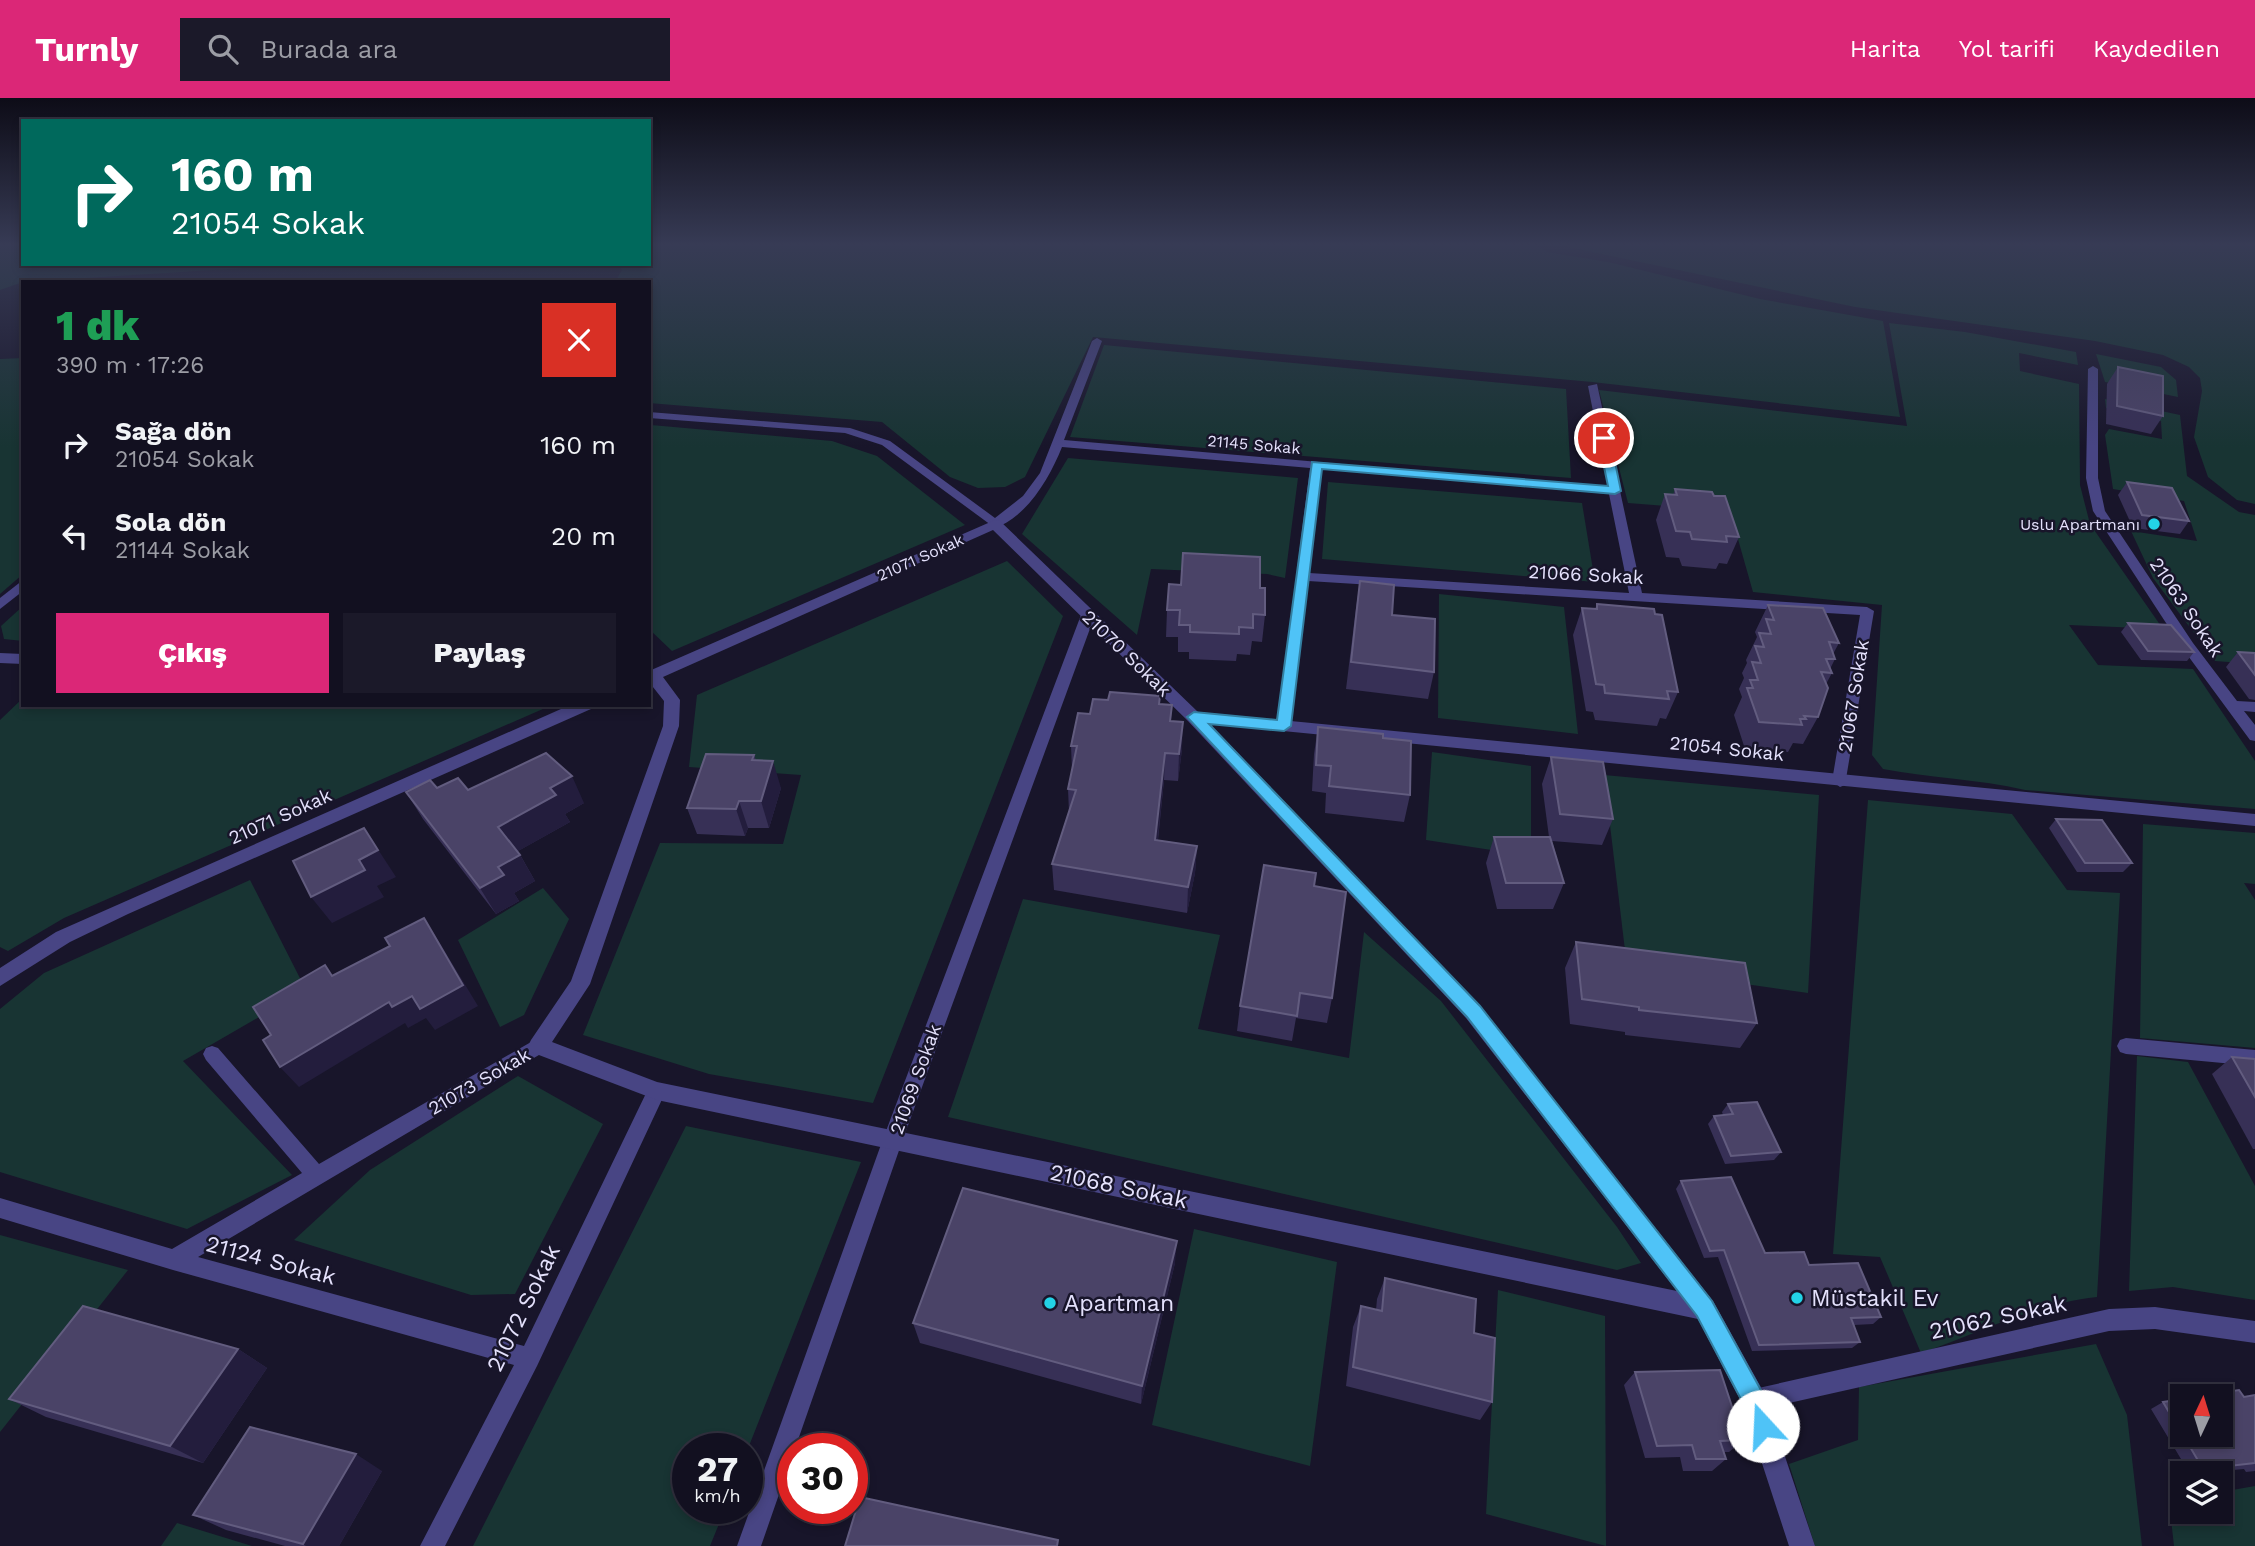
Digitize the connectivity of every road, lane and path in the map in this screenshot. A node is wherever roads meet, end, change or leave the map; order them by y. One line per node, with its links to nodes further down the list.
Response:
1 (1097, 341): 5 (lane, 21071 Sokak)
2 (2093, 369): 18 (lane, 21063 Sokak)
3 (1593, 386): 7 (lane)
4 (651, 415): 8 (lane, 21070 Sokak)
5 (1058, 443): 6 (lane, 21145 Sokak); 8 (lane, 21071 Sokak)
6 (1316, 465): 7 (lane, 21145 Sokak); 9 (lane)
7 (1615, 491): 11 (lane)
8 (995, 524): 14 (street, 21070 Sokak); 17 (street, 21071 Sokak)
9 (1302, 577): 11 (lane, 21066 Sokak); 22 (lane)
10 (21, 586): 12 (lane)
11 (1636, 597): 13 (lane, 21066 Sokak)
12 (0, 605)
13 (1867, 611): 24 (lane, 21067 Sokak)
14 (1088, 615): 21 (street, 21070 Sokak); 32 (lane, 21069 Sokak)
15 (0, 658): 16 (lane)
16 (21, 659)
17 (651, 674): 27 (street, 21073 Sokak)
18 (2234, 706): 20 (lane); 23 (lane, 21063 Sokak)
19 (579, 707): 26 (street, 21071 Sokak)
20 (2255, 707)
21 (1194, 717): 22 (street, 21054 Sokak); 36 (street, 21070 Sokak)
22 (1284, 726): 24 (street, 21054 Sokak)
23 (2255, 736)
24 (1840, 780): 25 (street, 21054 Sokak)
25 (2255, 820)
26 (0, 978)
27 (538, 1046): 31 (street, 21068 Sokak); 33 (lane, 21073 Sokak)
28 (2126, 1046): 30 (lane)
29 (212, 1054): 33 (lane)
30 (2255, 1058)
31 (657, 1091): 32 (street, 21068 Sokak); 38 (lane, 21072 Sokak)
32 (893, 1139): 36 (street, 21068 Sokak); 42 (lane, 21069 Sokak)
33 (317, 1176): 35 (lane, 21073 Sokak)
34 (0, 1208): 35 (lane, 21124 Sokak)
35 (173, 1260): 38 (lane, 21124 Sokak)
36 (1705, 1309): 39 (street, 21070 Sokak)
37 (2255, 1332): 39 (lane, 21062 Sokak)
38 (529, 1357): 41 (lane, 21072 Sokak)
39 (1754, 1400): 40 (street, 21070 Sokak)
40 (1798, 1540)
41 (432, 1546)
42 (749, 1546)

